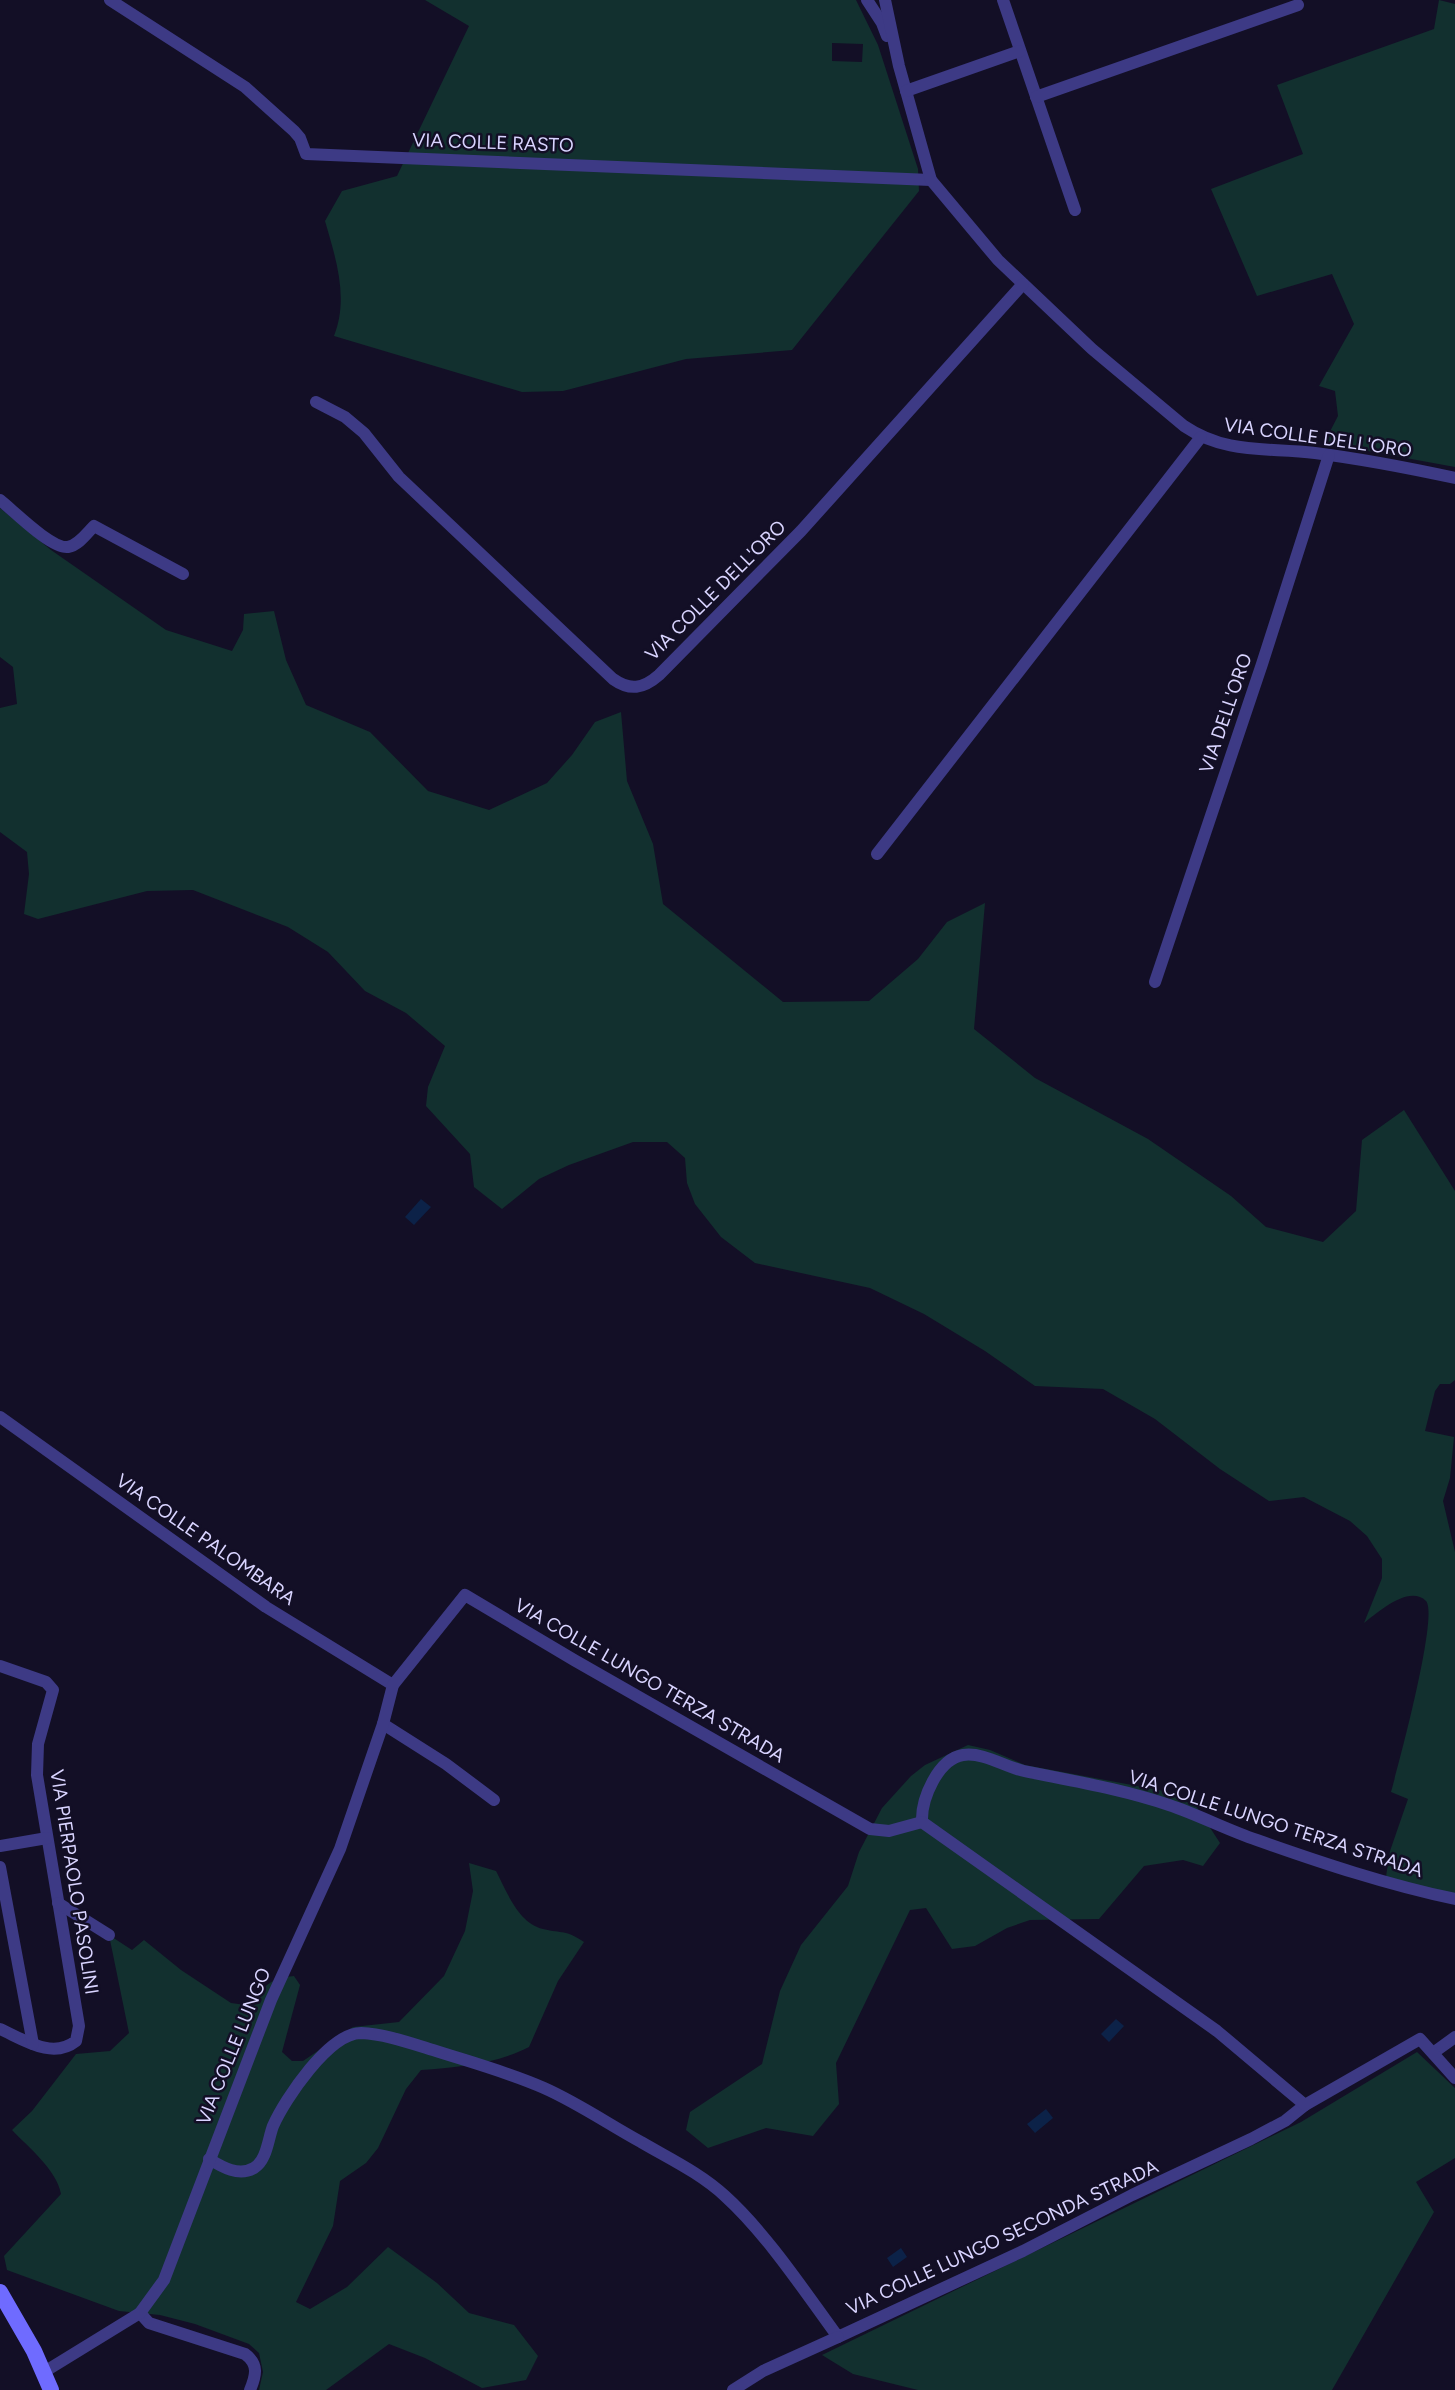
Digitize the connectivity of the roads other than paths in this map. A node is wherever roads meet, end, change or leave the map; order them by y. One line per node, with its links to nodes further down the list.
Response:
1 (110, 0): 10 (street, VIA COLLE RASTO)
2 (867, 0): 7 (street)
3 (885, 0): 7 (street, VIA COLLE DELL'ORO)
4 (1003, 0): 6 (street)
5 (1298, 5): 9 (street)
6 (1020, 51): 8 (street); 9 (street)
7 (899, 66): 8 (street, VIA COLLE DELL'ORO)
8 (906, 91): 10 (street, VIA COLLE DELL'ORO)
9 (1036, 97): 11 (street)
10 (931, 180): 12 (street, VIA COLLE DELL'ORO)
11 (1075, 210)
12 (1023, 284): 13 (street, VIA COLLE DELL'ORO); 14 (street, VIA COLLE DELL'ORO)
13 (316, 402)
14 (1201, 437): 15 (street, VIA COLLE DELL'ORO); 19 (street)
15 (1329, 455): 16 (street, VIA COLLE DELL'ORO); 20 (street, VIA DELL'ORO)
16 (1455, 478)
17 (0, 500): 18 (street)
18 (183, 574)
19 (877, 854)
20 (1155, 982)
21 (0, 1418): 23 (street, VIA COLLE PALOMBARA)
22 (0, 1666): 27 (street, VIA PIERPAOLO PASOLINI)
23 (394, 1685): 24 (street, VIA COLLE LUNGO); 26 (street, VIA COLLE LUNGO TERZA STRADA)
24 (383, 1724): 25 (street); 39 (street, VIA COLLE LUNGO)
25 (494, 1800)
26 (922, 1822): 30 (street, VIA COLLE LUNGO TERZA STRADA); 38 (street)
27 (47, 1838): 28 (street); 31 (street, VIA PIERPAOLO PASOLINI)
28 (0, 1846)
29 (0, 1867): 35 (street)
30 (1455, 1899)
31 (58, 1903): 32 (street); 35 (street, VIA PIERPAOLO PASOLINI)
32 (109, 1934)
33 (0, 2029): 35 (street)
34 (1455, 2037): 36 (street)
35 (33, 2044)
36 (1433, 2053): 37 (street); 38 (street)
37 (1455, 2078)
38 (1305, 2105): 42 (street, VIA COLLE LUNGO SECONDA STRADA)
39 (209, 2159): 41 (street, VIA COLLE LUNGO); 42 (street, VIA COLLE LUNGO SECONDA STRADA)
40 (0, 2292): 43 (main road)
41 (140, 2313): 43 (street, VIA COLLE LUNGO); 45 (street)
42 (838, 2337): 46 (street)
43 (44, 2372): 44 (main road)
44 (51, 2390)
45 (250, 2390)
46 (733, 2390)

